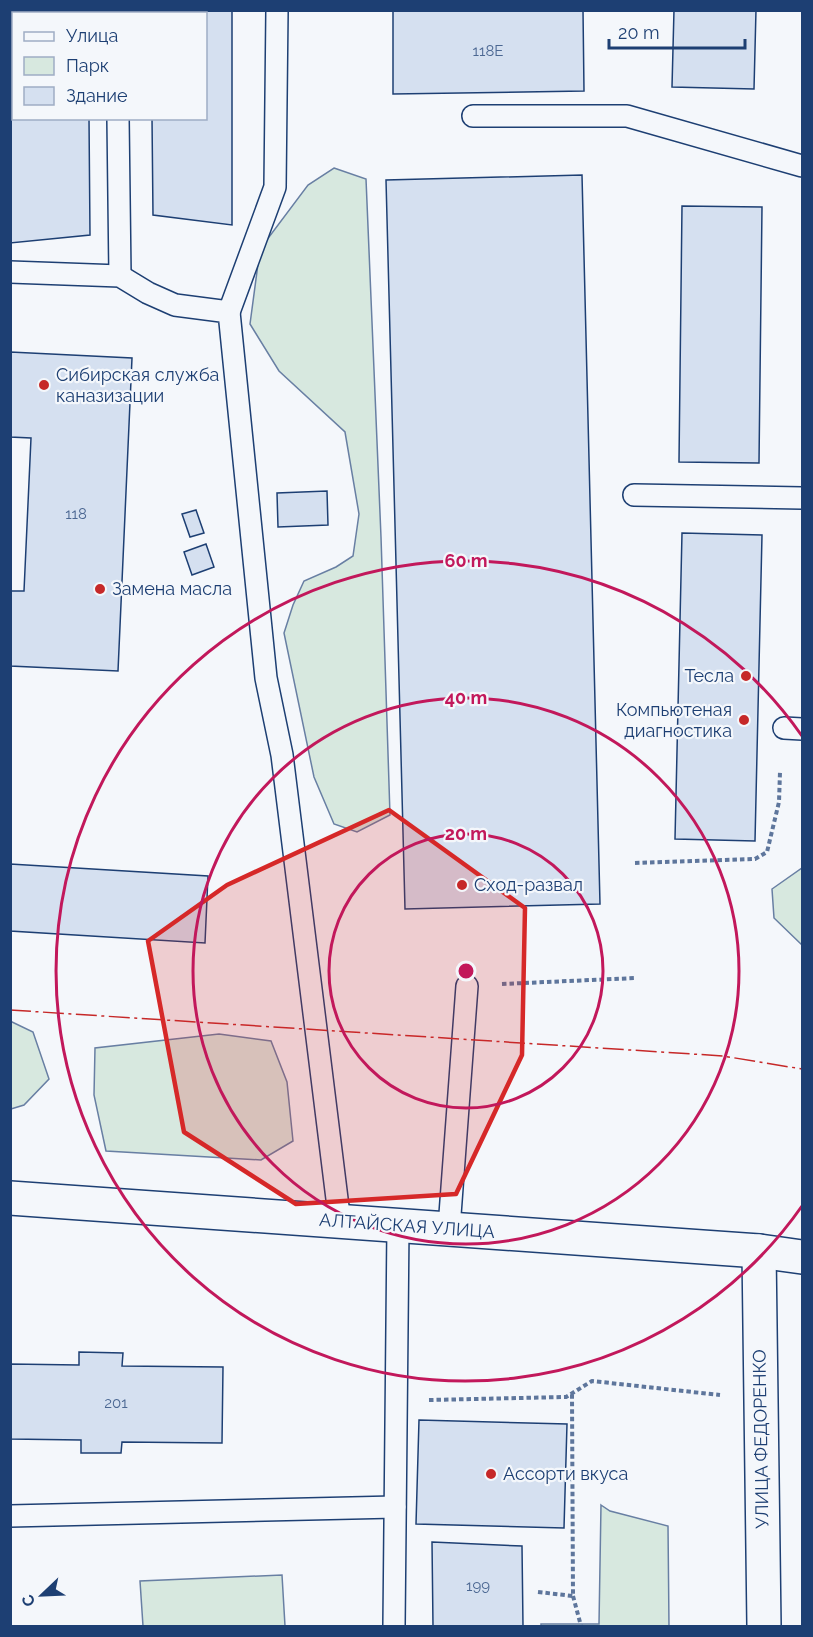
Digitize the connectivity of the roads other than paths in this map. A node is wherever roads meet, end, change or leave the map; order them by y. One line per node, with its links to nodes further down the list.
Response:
1 (277, 10): 7 (lane)
2 (473, 116): 4 (lane)
3 (118, 120): 6 (lane)
4 (802, 166)
5 (10, 272): 6 (lane)
6 (120, 276): 7 (lane)
7 (229, 312): 12 (lane)
8 (634, 495): 9 (lane)
9 (802, 498)
10 (467, 986): 14 (lane)
11 (10, 1198): 12 (main road, АЛТАЙСКАЯ УЛИЦА)
12 (340, 1222): 13 (main road, АЛТАЙСКАЯ УЛИЦА)
13 (398, 1226): 14 (main road, АЛТАЙСКАЯ УЛИЦА); 17 (lane)
14 (449, 1228): 15 (main road, АЛТАЙСКАЯ УЛИЦА)
15 (759, 1251): 16 (main road, АЛТАЙСКАЯ УЛИЦА); 20 (main road, УЛИЦА ФЕДОРЕНКО)
16 (802, 1257)
17 (395, 1507): 18 (lane); 19 (lane)
18 (10, 1516)
19 (394, 1626)
20 (764, 1626)

